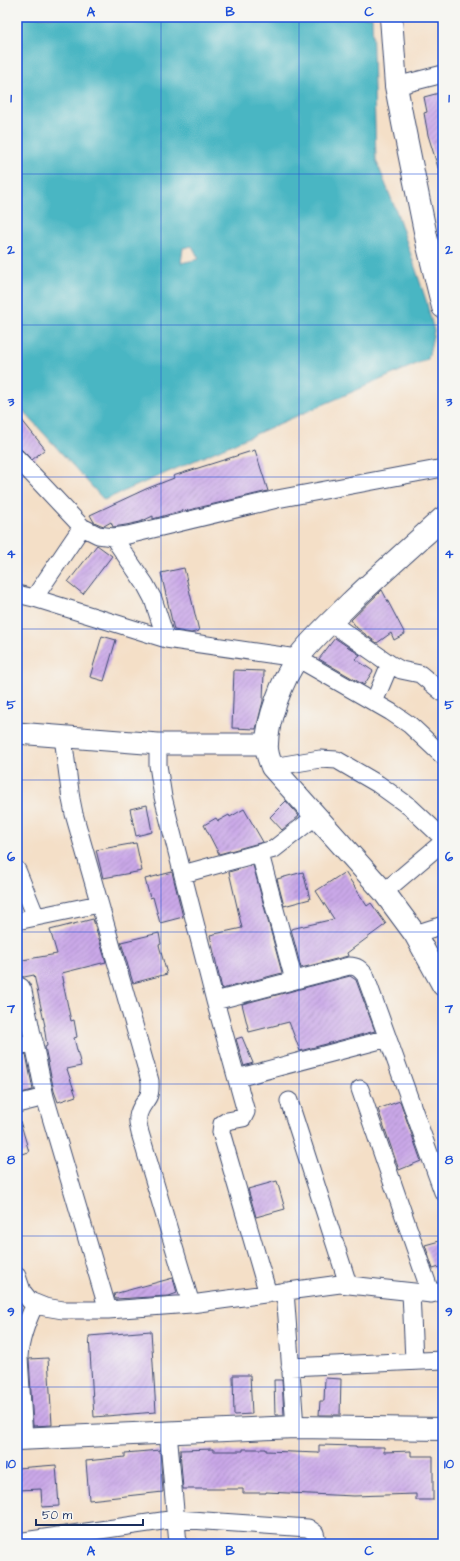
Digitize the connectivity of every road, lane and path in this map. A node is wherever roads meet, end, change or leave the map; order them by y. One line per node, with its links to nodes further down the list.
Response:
1 (391, 17): 3 (main road)
2 (443, 74): 3 (street)
3 (396, 86): 4 (main road)
4 (443, 307)
5 (17, 458): 8 (street)
6 (443, 468): 9 (street)
7 (443, 518): 12 (main road)
8 (82, 527): 9 (street); 11 (street)
9 (113, 537): 13 (street)
10 (17, 594): 11 (street)
11 (34, 598): 13 (street)
12 (330, 622): 14 (main road); 15 (street)
13 (166, 639): 14 (street)
14 (297, 658): 17 (street); 21 (main road)
15 (390, 664): 16 (street); 17 (street)
16 (443, 693)
17 (374, 702): 22 (street)
18 (17, 733): 19 (street)
19 (63, 737): 20 (street); 31 (street)
20 (158, 744): 21 (street); 29 (street)
21 (267, 744): 23 (main road)
22 (443, 756)
23 (272, 767): 24 (main road); 25 (street)
24 (316, 816): 27 (street); 30 (main road)
25 (443, 838)
26 (443, 842): 30 (street)
27 (260, 854): 29 (street); 36 (street)
28 (17, 870): 32 (street)
29 (183, 874): 39 (street)
30 (384, 892): 35 (main road)
31 (99, 904): 32 (street); 55 (street)
32 (36, 917): 33 (street)
33 (17, 921)
34 (443, 925): 35 (street)
35 (415, 934): 38 (main road)
36 (294, 980): 39 (street); 40 (street)
37 (17, 985): 41 (street)
38 (443, 985)
39 (215, 1001): 43 (street)
40 (388, 1038): 43 (street); 48 (street)
41 (34, 1042): 42 (street); 45 (street)
42 (17, 1046)
43 (236, 1078): 54 (street)
44 (360, 1089): 53 (street)
45 (45, 1097): 47 (street); 56 (street)
46 (289, 1101): 50 (street)
47 (17, 1104)
48 (443, 1192)
49 (17, 1276): 57 (street)
50 (348, 1284): 51 (street); 52 (street)
51 (285, 1291): 54 (street); 61 (street)
52 (411, 1292): 53 (street); 60 (street)
53 (437, 1292)
54 (268, 1294): 55 (street)
55 (191, 1304): 56 (street)
56 (108, 1310): 57 (street)
57 (31, 1314): 58 (street)
58 (18, 1347): 65 (street)
59 (443, 1360): 60 (street)
60 (414, 1361): 61 (street)
61 (290, 1367): 62 (street)
62 (295, 1426): 63 (main road); 64 (main road)
63 (443, 1429)
64 (168, 1432): 65 (main road); 66 (street)
65 (20, 1438)
66 (176, 1519): 67 (street); 68 (street); 69 (street)
67 (17, 1542)
68 (178, 1544)
69 (318, 1544)

